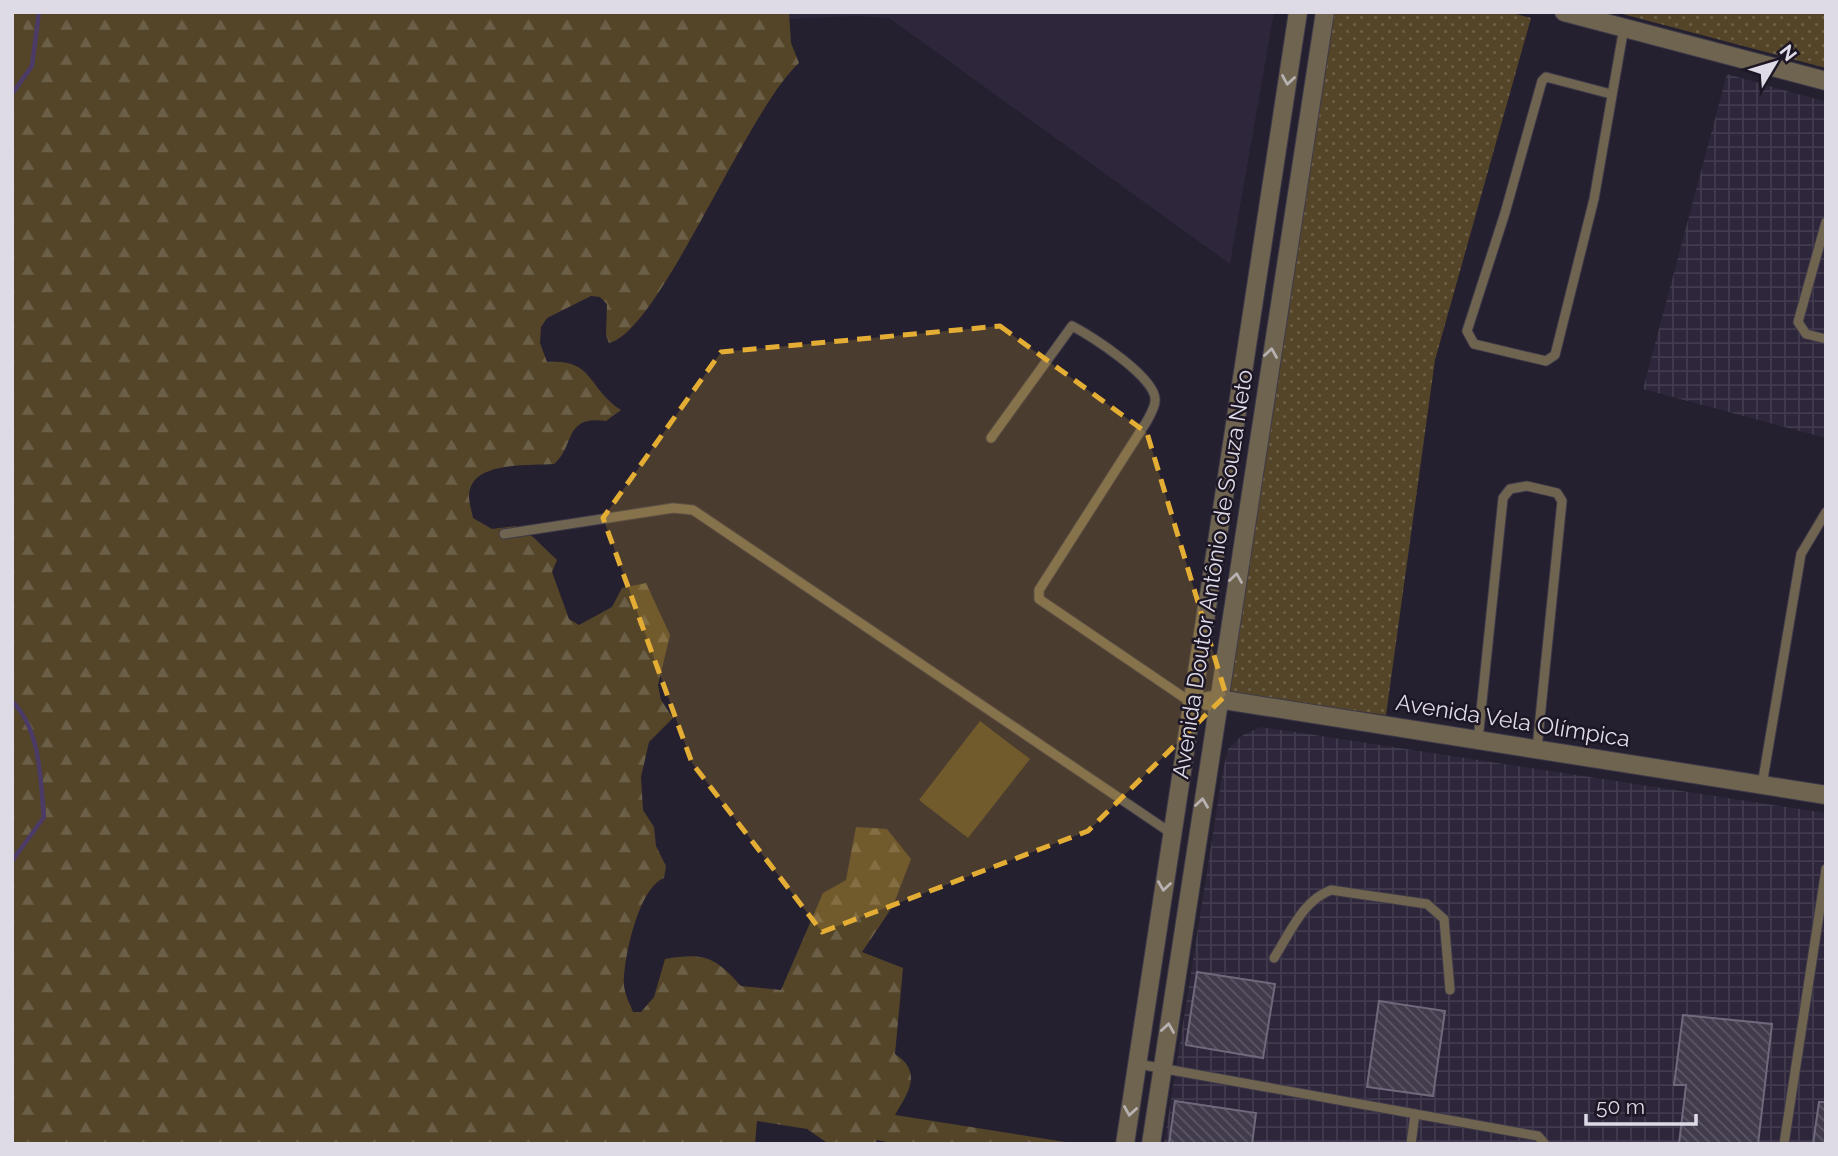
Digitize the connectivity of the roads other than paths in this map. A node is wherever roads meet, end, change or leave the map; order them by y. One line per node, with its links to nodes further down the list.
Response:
1 (1298, 12): 7 (street, Avenida Doutor Antônio de Souza Neto, one-way to 7)
2 (1325, 12): 8 (street, Avenida Doutor Antônio de Souza Neto)
3 (1564, 12): 4 (street)
4 (1624, 27): 5 (street); 6 (lane)
5 (1826, 81)
6 (1611, 94): 6 (lane)
7 (1279, 138): 8 (street); 15 (street, Avenida Doutor Antônio de Souza Neto)
8 (1304, 141): 14 (street, Avenida Doutor Antônio de Souza Neto, one-way to 8)
9 (1826, 222): 10 (lane)
10 (1826, 339)
11 (991, 438): 15 (lane)
12 (1826, 512): 18 (lane)
13 (504, 534): 20 (lane)
14 (1218, 699): 15 (street, Avenida Vela Olímpica); 16 (street, Avenida Vela Olímpica); 23 (street, Avenida Doutor Antônio de Souza Neto, one-way to 14)
15 (1193, 703): 20 (street, Avenida Doutor Antônio de Souza Neto)
16 (1478, 740): 17 (street, Avenida Vela Olímpica); 17 (lane)
17 (1537, 748): 18 (street, Avenida Vela Olímpica)
18 (1762, 785): 19 (street, Avenida Vela Olímpica)
19 (1826, 795)
20 (1171, 833): 22 (street, Avenida Doutor Antônio de Souza Neto, one-way to 22)
21 (1826, 869): 33 (lane)
22 (1157, 934): 23 (lane); 26 (street, Avenida Doutor Antônio de Souza Neto)
23 (1182, 940): 27 (street, Avenida Doutor Antônio de Souza Neto, one-way to 23)
24 (1274, 958): 25 (lane)
25 (1450, 990)
26 (1138, 1064): 27 (lane); 29 (street, Avenida Doutor Antônio de Souza Neto, one-way to 29)
27 (1162, 1069): 28 (lane); 30 (street, Avenida Doutor Antônio de Souza Neto)
28 (1415, 1114): 31 (lane); 32 (lane)
29 (1125, 1144)
30 (1151, 1144)
31 (1411, 1144)
32 (1545, 1144)
33 (1784, 1144)

